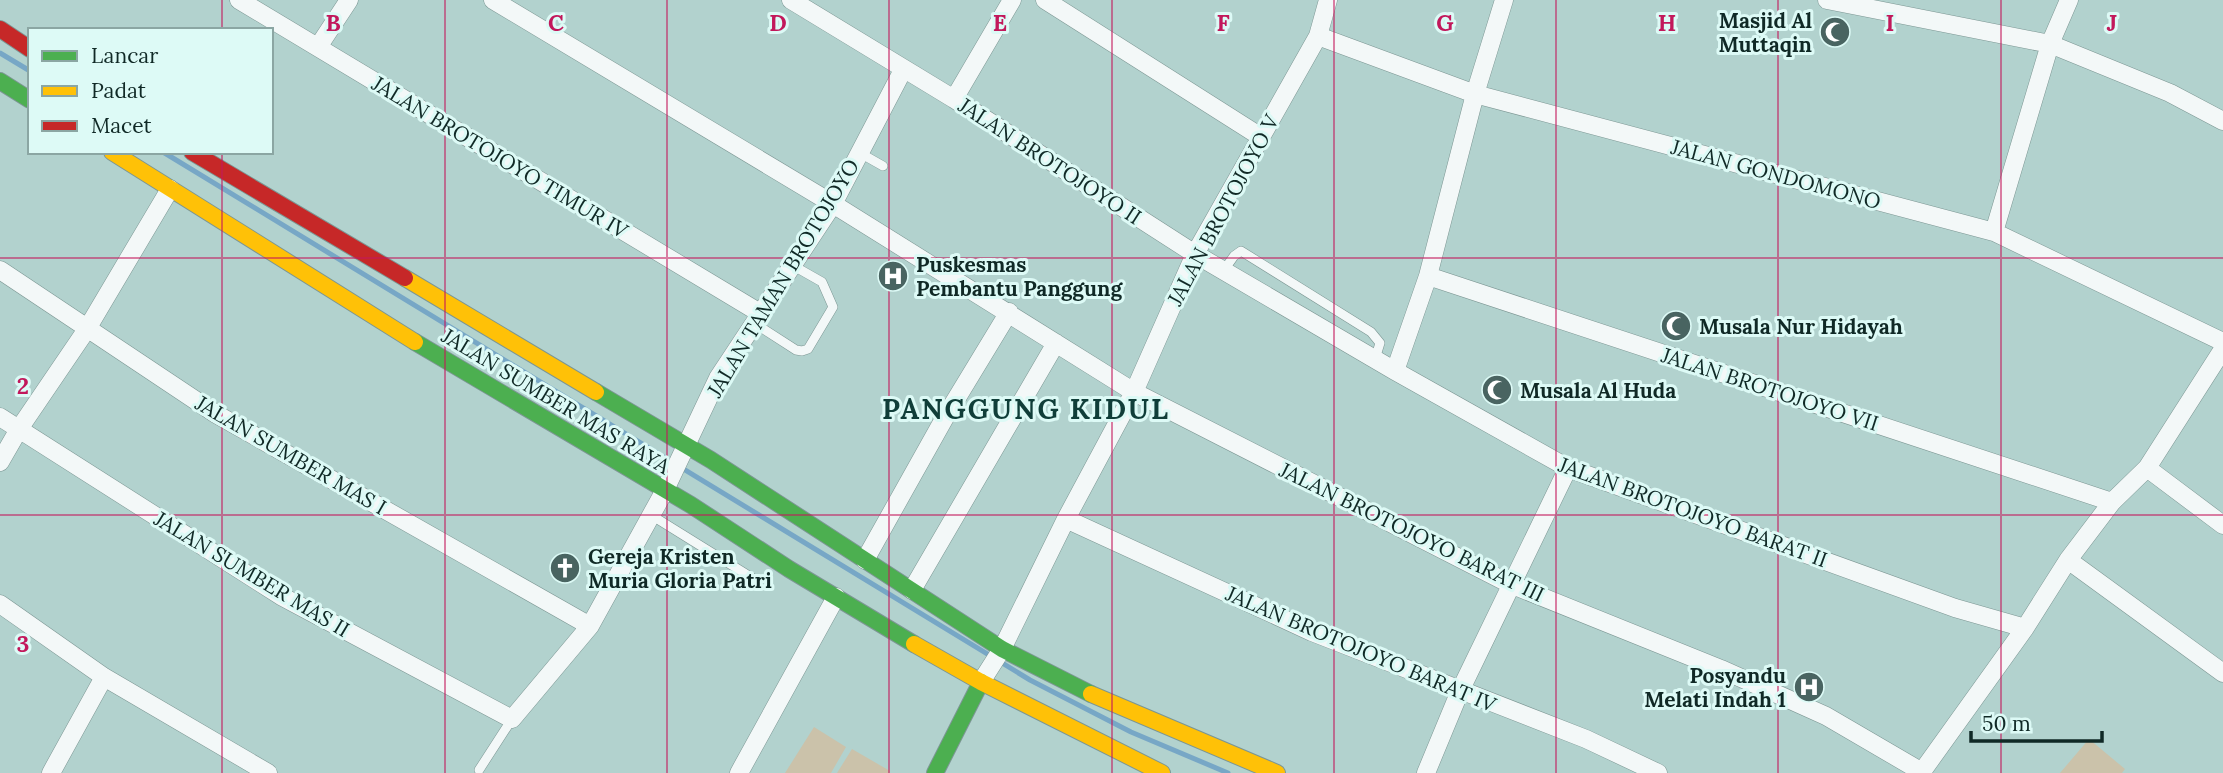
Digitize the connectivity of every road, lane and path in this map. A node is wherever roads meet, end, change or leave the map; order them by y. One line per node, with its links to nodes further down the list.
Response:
1 (240, 0): 11 (street, JALAN BROTOJOYO TIMUR IV)
2 (349, 0): 16 (street)
3 (493, 0): 30 (street, JALAN BROTOJOYO BARAT III)
4 (790, 0): 18 (street, JALAN BROTOJOYO II)
5 (1012, 0): 22 (street)
6 (1045, 0): 24 (street)
7 (1328, 0): 13 (street, JALAN BROTOJOYO V)
8 (1504, 0): 20 (street)
9 (1827, 0): 15 (street)
10 (2069, 0): 15 (street)
11 (281, 26): 14 (street); 16 (street, JALAN BROTOJOYO TIMUR IV)
12 (0, 29): 17 (street)
13 (1318, 36): 20 (street, JALAN GONDOMONO); 24 (street, JALAN BROTOJOYO V)
14 (273, 39)
15 (2050, 44): 23 (street); 31 (street)
16 (317, 47): 38 (street, JALAN BROTOJOYO TIMUR IV)
17 (28, 48)
18 (903, 71): 22 (street, JALAN BROTOJOYO II); 25 (street, JALAN TAMAN BROTOJOYO)
19 (0, 81): 21 (street)
20 (1475, 94): 31 (street, JALAN GONDOMONO); 36 (street)
21 (28, 99)
22 (954, 99): 32 (street, JALAN BROTOJOYO II)
23 (2223, 121)
24 (1261, 137): 32 (street, JALAN BROTOJOYO V)
25 (860, 153): 28 (lane); 30 (street, JALAN TAMAN BROTOJOYO)
26 (115, 154): 29 (street, JALAN SUMBER MAS RAYA)
27 (199, 154): 48 (street, JALAN SUMBER MAS RAYA)
28 (883, 166)
29 (170, 189): 39 (street); 52 (street, JALAN SUMBER MAS RAYA)
30 (833, 204): 33 (street, JALAN TAMAN BROTOJOYO); 37 (street, JALAN BROTOJOYO BARAT III)
31 (1994, 232): 40 (street, JALAN GONDOMONO)
32 (1195, 254): 35 (street, JALAN BROTOJOYO BARAT II); 45 (street, JALAN BROTOJOYO V)
33 (792, 265): 38 (street, JALAN TAMAN BROTOJOYO); 38 (lane)
34 (0, 271): 39 (street, JALAN SUMBER MAS I)
35 (1224, 271): 43 (street, JALAN BROTOJOYO BARAT II); 43 (lane)
36 (1428, 276): 44 (street); 53 (street, JALAN BROTOJOYO VII)
37 (1009, 312): 41 (street, JALAN BROTOJOYO BARAT III); 57 (street)
38 (757, 318): 48 (street, JALAN TAMAN BROTOJOYO)
39 (88, 329): 47 (street); 64 (street, JALAN SUMBER MAS I)
40 (2223, 342)
41 (1056, 343): 45 (street, JALAN BROTOJOYO BARAT III); 61 (street)
42 (2223, 349): 51 (street)
43 (1375, 359): 44 (street, JALAN BROTOJOYO BARAT II)
44 (1395, 371): 50 (street, JALAN BROTOJOYO BARAT II)
45 (1134, 392): 55 (street, JALAN BROTOJOYO V); 60 (street, JALAN BROTOJOYO BARAT III)
46 (0, 417): 47 (street, JALAN SUMBER MAS II)
47 (19, 429): 49 (street); 71 (street, JALAN SUMBER MAS II)
48 (685, 447): 52 (street, JALAN TAMAN BROTOJOYO); 57 (street, JALAN SUMBER MAS RAYA)
49 (0, 462)
50 (1568, 468): 60 (street); 65 (street, JALAN BROTOJOYO BARAT II)
51 (2147, 468): 53 (street); 56 (street)
52 (666, 487): 54 (street, JALAN TAMAN BROTOJOYO); 62 (street, JALAN SUMBER MAS RAYA)
53 (2112, 502): 58 (street)
54 (651, 515): 59 (lane); 64 (street, JALAN TAMAN BROTOJOYO)
55 (1066, 519): 66 (street, JALAN BROTOJOYO V); 70 (street, JALAN BROTOJOYO BARAT IV)
56 (2223, 526)
57 (865, 560): 61 (street, JALAN SUMBER MAS RAYA)
58 (2068, 560): 65 (street); 67 (street)
59 (754, 579)
60 (1510, 584): 70 (street); 74 (street, JALAN BROTOJOYO BARAT III)
61 (912, 590): 66 (street, JALAN SUMBER MAS RAYA)
62 (836, 597): 69 (street, JALAN SUMBER MAS RAYA); 77 (street)
63 (0, 604): 68 (street)
64 (590, 626): 71 (street, JALAN TAMAN BROTOJOYO)
65 (2025, 628): 74 (street)
66 (1001, 650): 69 (street, JALAN BROTOJOYO V); 79 (street, JALAN SUMBER MAS RAYA)
67 (2223, 673)
68 (104, 677): 75 (street); 76 (street)
69 (984, 677): 73 (street, JALAN SUMBER MAS RAYA); 78 (street)
70 (1460, 691): 80 (street); 81 (street, JALAN BROTOJOYO BARAT IV)
71 (512, 719): 72 (lane)
72 (479, 770)
73 (1154, 771)
74 (1921, 772)
75 (51, 773)
76 (268, 773)
77 (740, 773)
78 (935, 773)
79 (1277, 773)
80 (1426, 773)
81 (1658, 773)

